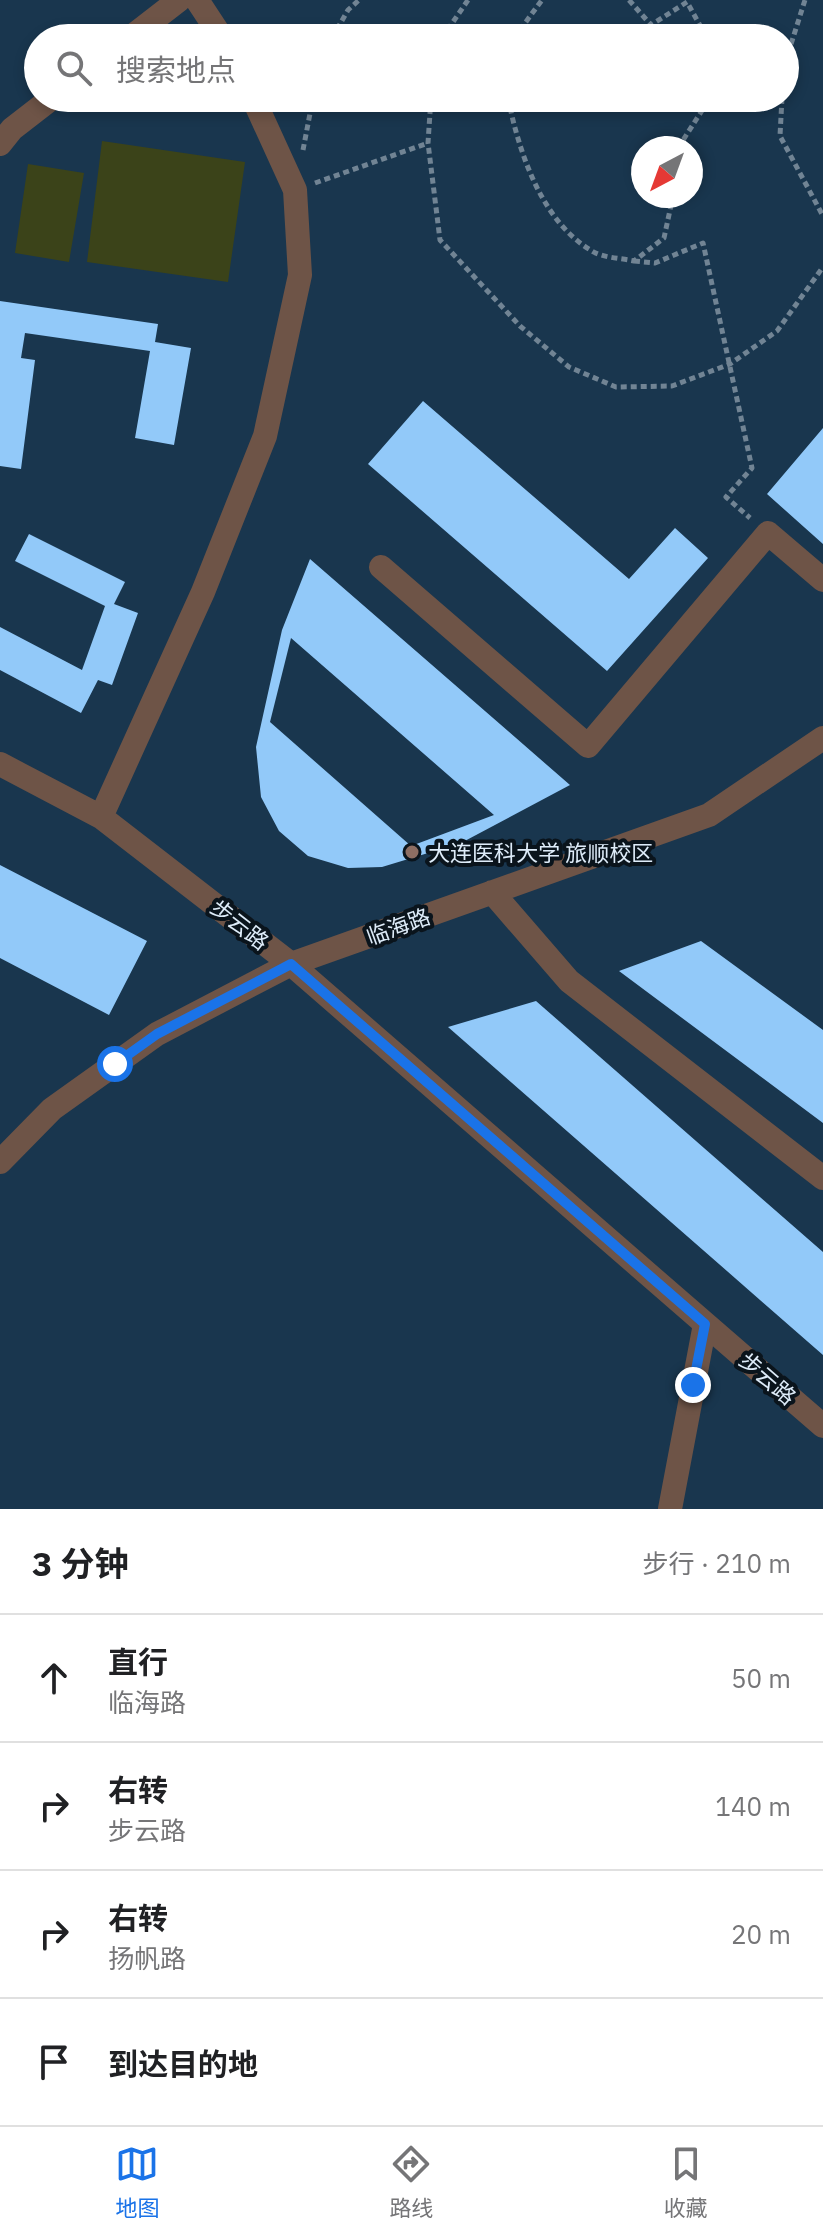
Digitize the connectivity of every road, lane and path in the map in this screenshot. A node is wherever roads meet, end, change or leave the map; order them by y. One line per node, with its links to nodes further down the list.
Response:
1 (179, 0): 8 (street)
2 (197, 0): 9 (street)
3 (359, 0): 10 (path)
4 (468, 0): 11 (path)
5 (542, 0): 12 (path)
6 (629, 0): 13 (path)
7 (805, 0): 16 (path)
8 (148, 24)
9 (213, 24)
10 (340, 24)
11 (452, 24)
12 (524, 24)
13 (650, 24)
14 (653, 24): 15 (path)
15 (699, 24)
16 (797, 24)
17 (34, 112): 26 (street)
18 (259, 112): 27 (street)
19 (310, 112): 27 (path)
20 (430, 112): 25 (path)
21 (511, 112): 30 (path)
22 (701, 112): 24 (path)
23 (781, 112): 29 (path)
24 (686, 136)
25 (428, 143): 27 (path); 32 (path)
26 (0, 144)
27 (295, 190): 38 (street)
28 (670, 208): 30 (path)
29 (823, 216)
30 (634, 261): 32 (path)
31 (823, 267): 32 (path)
32 (730, 364): 33 (path)
33 (768, 533): 34 (street); 35 (street)
34 (381, 567)
35 (823, 580)
36 (823, 738): 39 (street, 临海路)
37 (0, 764): 38 (street, 步云路)
38 (101, 817): 40 (street, 步云路)
39 (492, 892): 40 (street, 临海路); 42 (street)
40 (291, 964): 41 (street, 临海路); 43 (street, 步云路)
41 (0, 1162)
42 (823, 1178)
43 (705, 1324): 44 (street, 步云路); 45 (street)
44 (823, 1426)
45 (670, 1509)

